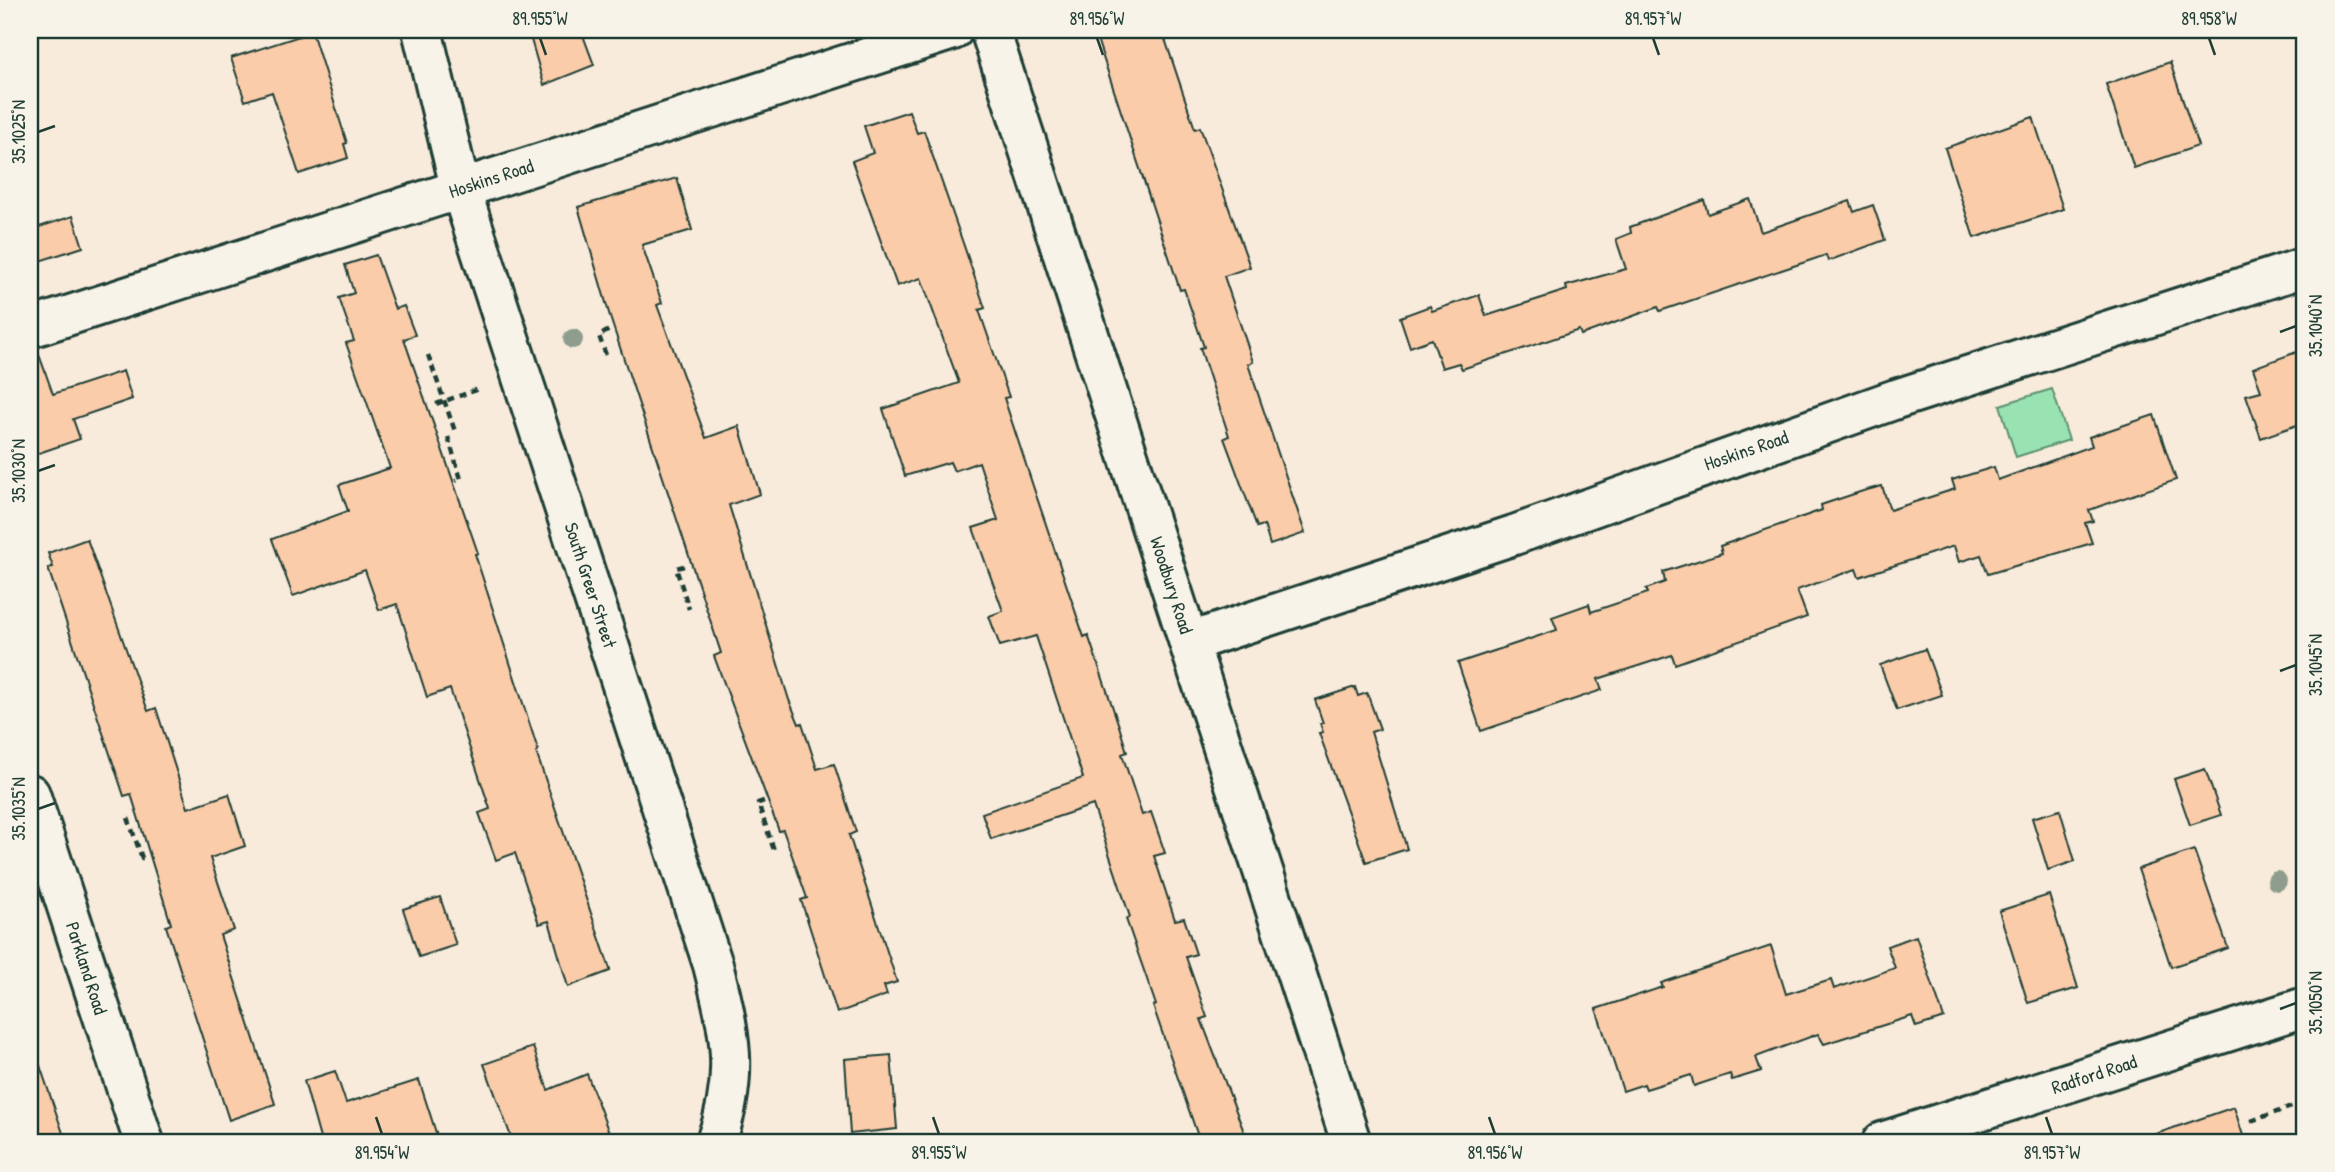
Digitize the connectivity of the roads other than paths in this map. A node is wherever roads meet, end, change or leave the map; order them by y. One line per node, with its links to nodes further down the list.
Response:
1 (422, 30): 4 (street, South Greer Street)
2 (953, 30): 4 (street, Hoskins Road)
3 (990, 30): 7 (street, Woodbury Road)
4 (460, 187): 6 (street, Hoskins Road); 11 (street, South Greer Street)
5 (2305, 267): 7 (street, Hoskins Road)
6 (30, 328)
7 (1191, 642): 12 (street, Woodbury Road)
8 (30, 794): 10 (street, Parkland Road)
9 (2305, 1008): 13 (street, Radford Road)
10 (144, 1142)
11 (716, 1142)
12 (1350, 1142)
13 (1882, 1142)

